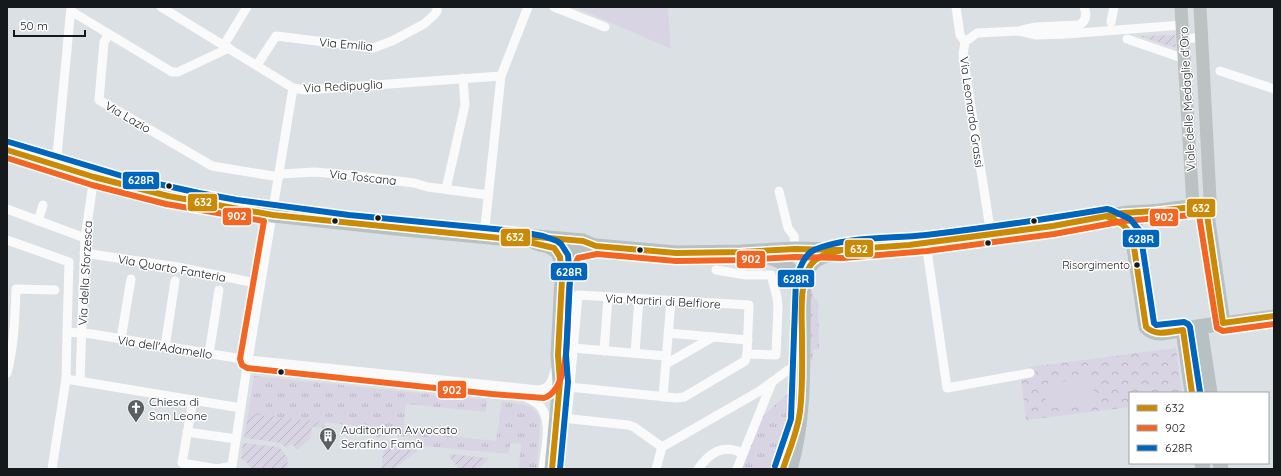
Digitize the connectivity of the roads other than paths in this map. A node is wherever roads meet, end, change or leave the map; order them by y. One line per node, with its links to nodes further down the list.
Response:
1 (161, 7): 21 (street, Via Redipuglia)
2 (247, 7): 21 (street)
3 (437, 7): 23 (street, Via Emilia)
4 (528, 7): 25 (street)
5 (554, 7): 14 (street)
6 (956, 7): 20 (street)
7 (1114, 7): 12 (street)
8 (1181, 7): 13 (main road, Viale delle Medaglie d'Oro)
9 (1200, 7): 17 (main road, Viale delle Medaglie d'Oro)
10 (71, 9): 16 (street); 30 (street)
11 (1085, 10): 15 (street)
12 (1111, 22)
13 (1182, 25): 15 (street, Via Leonardo Grassi); 19 (main road, Viale delle Medaglie d'Oro)
14 (604, 27)
15 (1019, 31): 20 (street, Via Leonardo Grassi)
16 (109, 34): 21 (street); 31 (street, Via Lazio)
17 (1202, 37): 19 (street); 36 (main road, Viale delle Medaglie d'Oro)
18 (1127, 39): 22 (street)
19 (1184, 39): 22 (main road, Viale delle Medaglie d'Oro)
20 (965, 42): 43 (street, Via Leonardo Grassi)
21 (227, 47): 23 (street, Via Redipuglia)
22 (1186, 59): 36 (main road, Viale delle Medaglie d'Oro)
23 (257, 65): 27 (street, Via Redipuglia)
24 (1220, 71): 28 (street)
25 (500, 76): 26 (street, Via Redipuglia); 35 (street)
26 (463, 78): 27 (street, Via Redipuglia); 33 (street)
27 (293, 88): 31 (street)
28 (1274, 90)
29 (7, 150): 30 (main road)
30 (56, 166): 32 (main road)
31 (279, 175): 33 (street, Via Toscana); 40 (street)
32 (94, 177): 40 (main road); 46 (street, Via della Sforzesca)
33 (446, 189): 35 (street, Via Toscana)
34 (779, 191): 51 (street)
35 (488, 195): 45 (street)
36 (1197, 202): 39 (main road); 67 (main road)
37 (43, 205): 42 (street)
38 (7, 209): 42 (street)
39 (1147, 212): 41 (main road); 44 (main road)
40 (273, 215): 45 (main road); 59 (street)
41 (1108, 217): 43 (main road); 44 (main road)
42 (38, 221): 46 (street)
43 (991, 234): 49 (main road)
44 (1132, 234): 69 (main road)
45 (484, 236): 47 (main road)
46 (85, 238): 54 (street, Via della Sforzesca)
47 (513, 238): 50 (main road); 57 (main road)
48 (7, 240): 70 (street, Via della Sforzesca)
49 (926, 243): 52 (main road); 87 (street)
50 (596, 246): 53 (main road); 57 (main road)
51 (796, 248): 52 (main road); 53 (main road)
52 (842, 250): 65 (main road)
53 (742, 252): 65 (main road)
54 (84, 253): 59 (street, Via Quarto Fanteria); 71 (street, Via della Sforzesca)
55 (716, 270): 81 (street)
56 (131, 279): 74 (street)
57 (562, 279): 82 (main road)
58 (175, 281): 76 (street)
59 (260, 284): 83 (street)
60 (55, 290): 86 (street)
61 (219, 290): 80 (street)
62 (608, 298): 63 (street, Via Martiri di Belfiore); 77 (street, Via Martiri di Belfiore); 78 (street)
63 (639, 299): 64 (street, Via Martiri di Belfiore); 79 (street)
64 (671, 301): 72 (street); 75 (street, Via Martiri di Belfiore)
65 (803, 316): 99 (main road)
66 (1274, 316): 67 (main road)
67 (1230, 322): 68 (main road)
68 (1200, 327): 69 (main road); 94 (main road)
69 (1183, 330): 93 (main road)
70 (67, 332): 71 (street, Via della Sforzesca); 88 (street)
71 (81, 333): 74 (street, Via dell'Adamello); 89 (street)
72 (668, 333): 73 (street); 84 (street)
73 (713, 337): 75 (street); 84 (street)
74 (121, 339): 76 (street, Via dell'Adamello)
75 (748, 340): 81 (street)
76 (165, 346): 80 (street, Via dell'Adamello)
77 (573, 348): 78 (street); 92 (street)
78 (604, 351): 79 (street)
79 (635, 353): 84 (street)
80 (209, 354): 83 (street, Via dell'Adamello)
81 (747, 354): 95 (street)
82 (558, 356): 91 (street); 98 (main road)
83 (248, 360): 91 (street, Via dell'Adamello); 97 (street)
84 (666, 360): 95 (street)
85 (788, 370): 90 (street)
86 (7, 373)
87 (1030, 373)
88 (66, 379): 89 (street); 104 (street)
89 (80, 381): 96 (street)
90 (772, 382): 102 (street); 103 (street)
91 (493, 386): 105 (street)
92 (569, 387): 95 (street); 98 (street)
93 (1192, 392)
94 (1210, 392)
95 (663, 397)
96 (193, 400): 97 (street); 100 (street)
97 (241, 408): 101 (street)
98 (562, 418): 102 (street); 106 (main road)
99 (799, 421): 110 (main road); 111 (main road)
100 (187, 432): 101 (street); 101 (street)
101 (236, 440)
102 (662, 447): 107 (street)
103 (742, 453): 108 (street); 109 (street)
104 (52, 469)
105 (543, 469)
106 (552, 469)
107 (657, 469)
108 (698, 469)
109 (737, 469)
110 (783, 469)
111 (790, 469)

